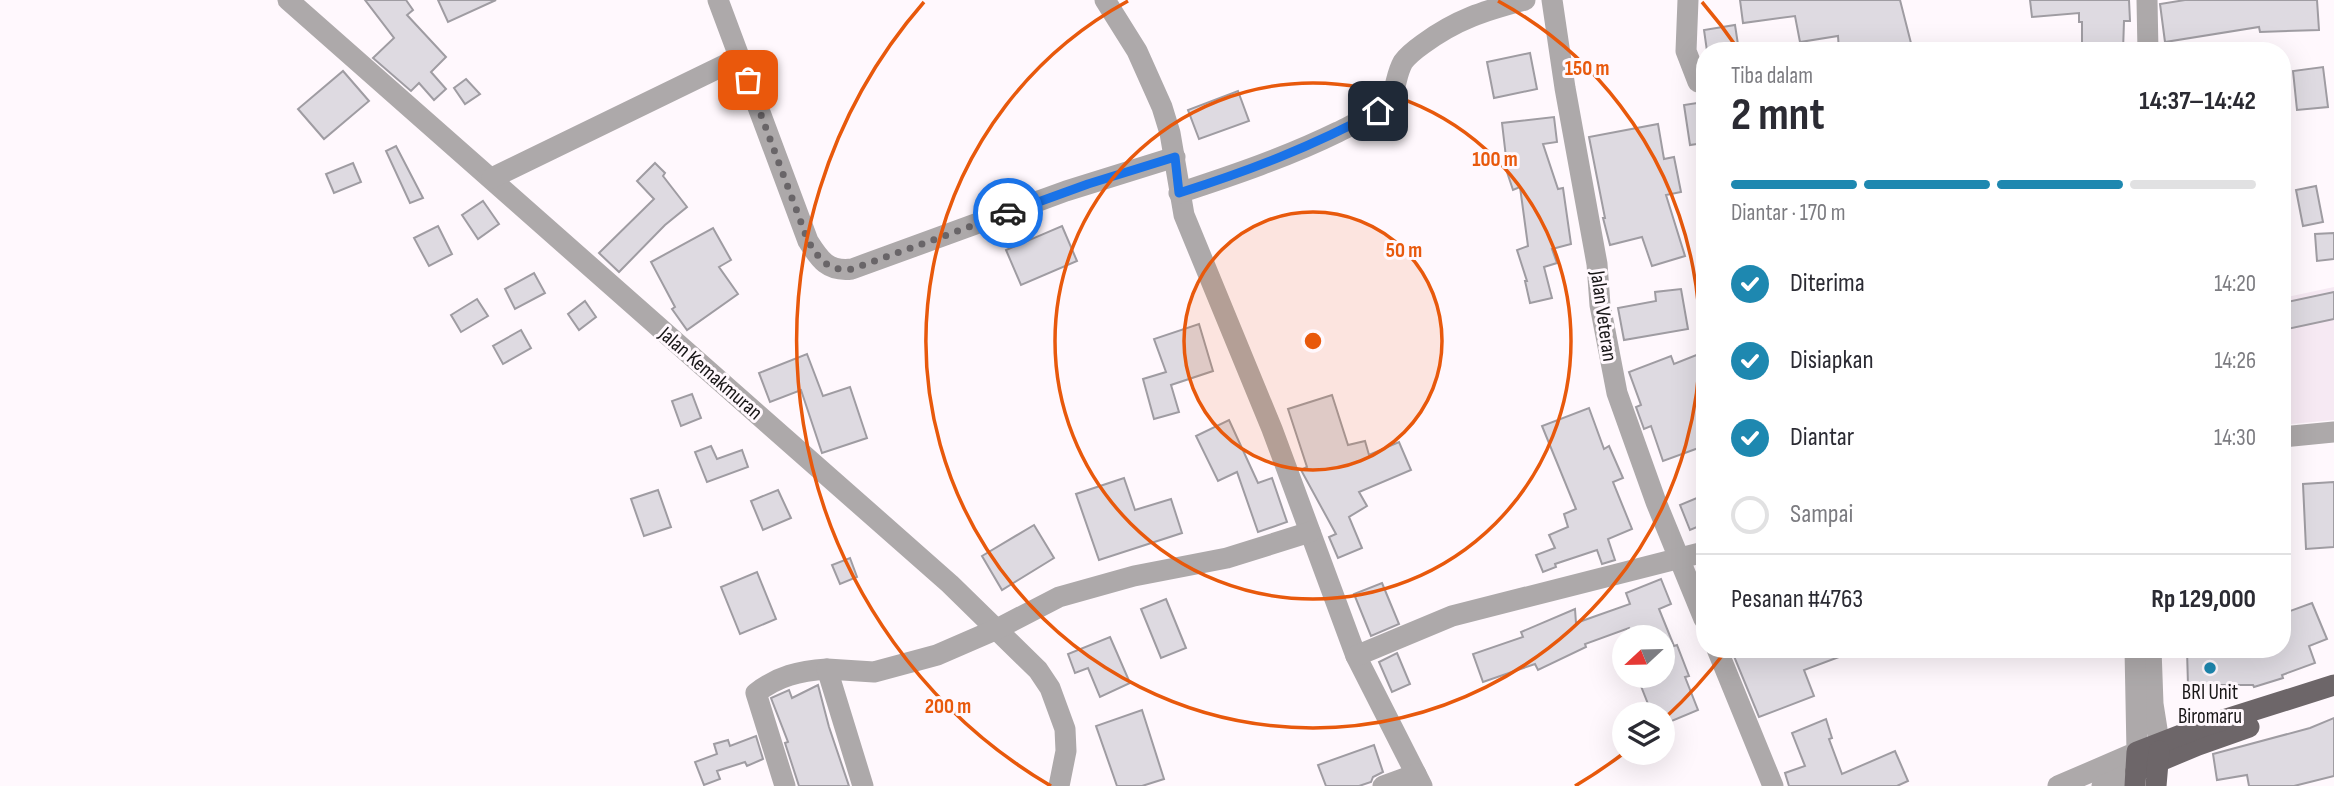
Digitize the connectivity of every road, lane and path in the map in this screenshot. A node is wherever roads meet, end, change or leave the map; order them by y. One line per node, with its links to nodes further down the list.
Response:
1 (288, 0): 12 (street, Jalan Kemakmuran)
2 (718, 0): 9 (street)
3 (1105, 0): 11 (street)
4 (1525, 0): 13 (street)
5 (1552, 0): 18 (street, Jalan Veteran)
6 (1688, 0): 10 (street)
7 (2147, 0): 8 (street)
8 (2148, 42)
9 (739, 58): 11 (street); 12 (street)
10 (1696, 77)
11 (1175, 157): 13 (street)
12 (492, 178): 20 (street, Jalan Kemakmuran)
13 (1179, 193): 16 (street)
14 (2334, 432): 15 (street)
15 (2291, 437)
16 (1310, 532): 20 (street); 21 (street)
17 (1696, 554): 18 (street)
18 (1680, 558): 19 (street, Jalan Veteran); 21 (street)
19 (1696, 599)
20 (997, 629): 25 (street); 33 (street, Jalan Kemakmuran)
21 (1356, 656): 30 (street)
22 (1721, 658): 35 (street)
23 (2135, 658): 29 (street)
24 (2151, 658): 28 (street)
25 (827, 669): 31 (street); 32 (street)
26 (2334, 685): 28 (main road)
27 (2334, 698): 28 (main road)
28 (2159, 752): 29 (main road); 38 (main road)
29 (2136, 770): 36 (street); 37 (street)
30 (1419, 780): 34 (street)
31 (785, 786)
32 (863, 786)
33 (1059, 786)
34 (1383, 786)
35 (1773, 786)
36 (2058, 786)
37 (2102, 786)
38 (2155, 786)

